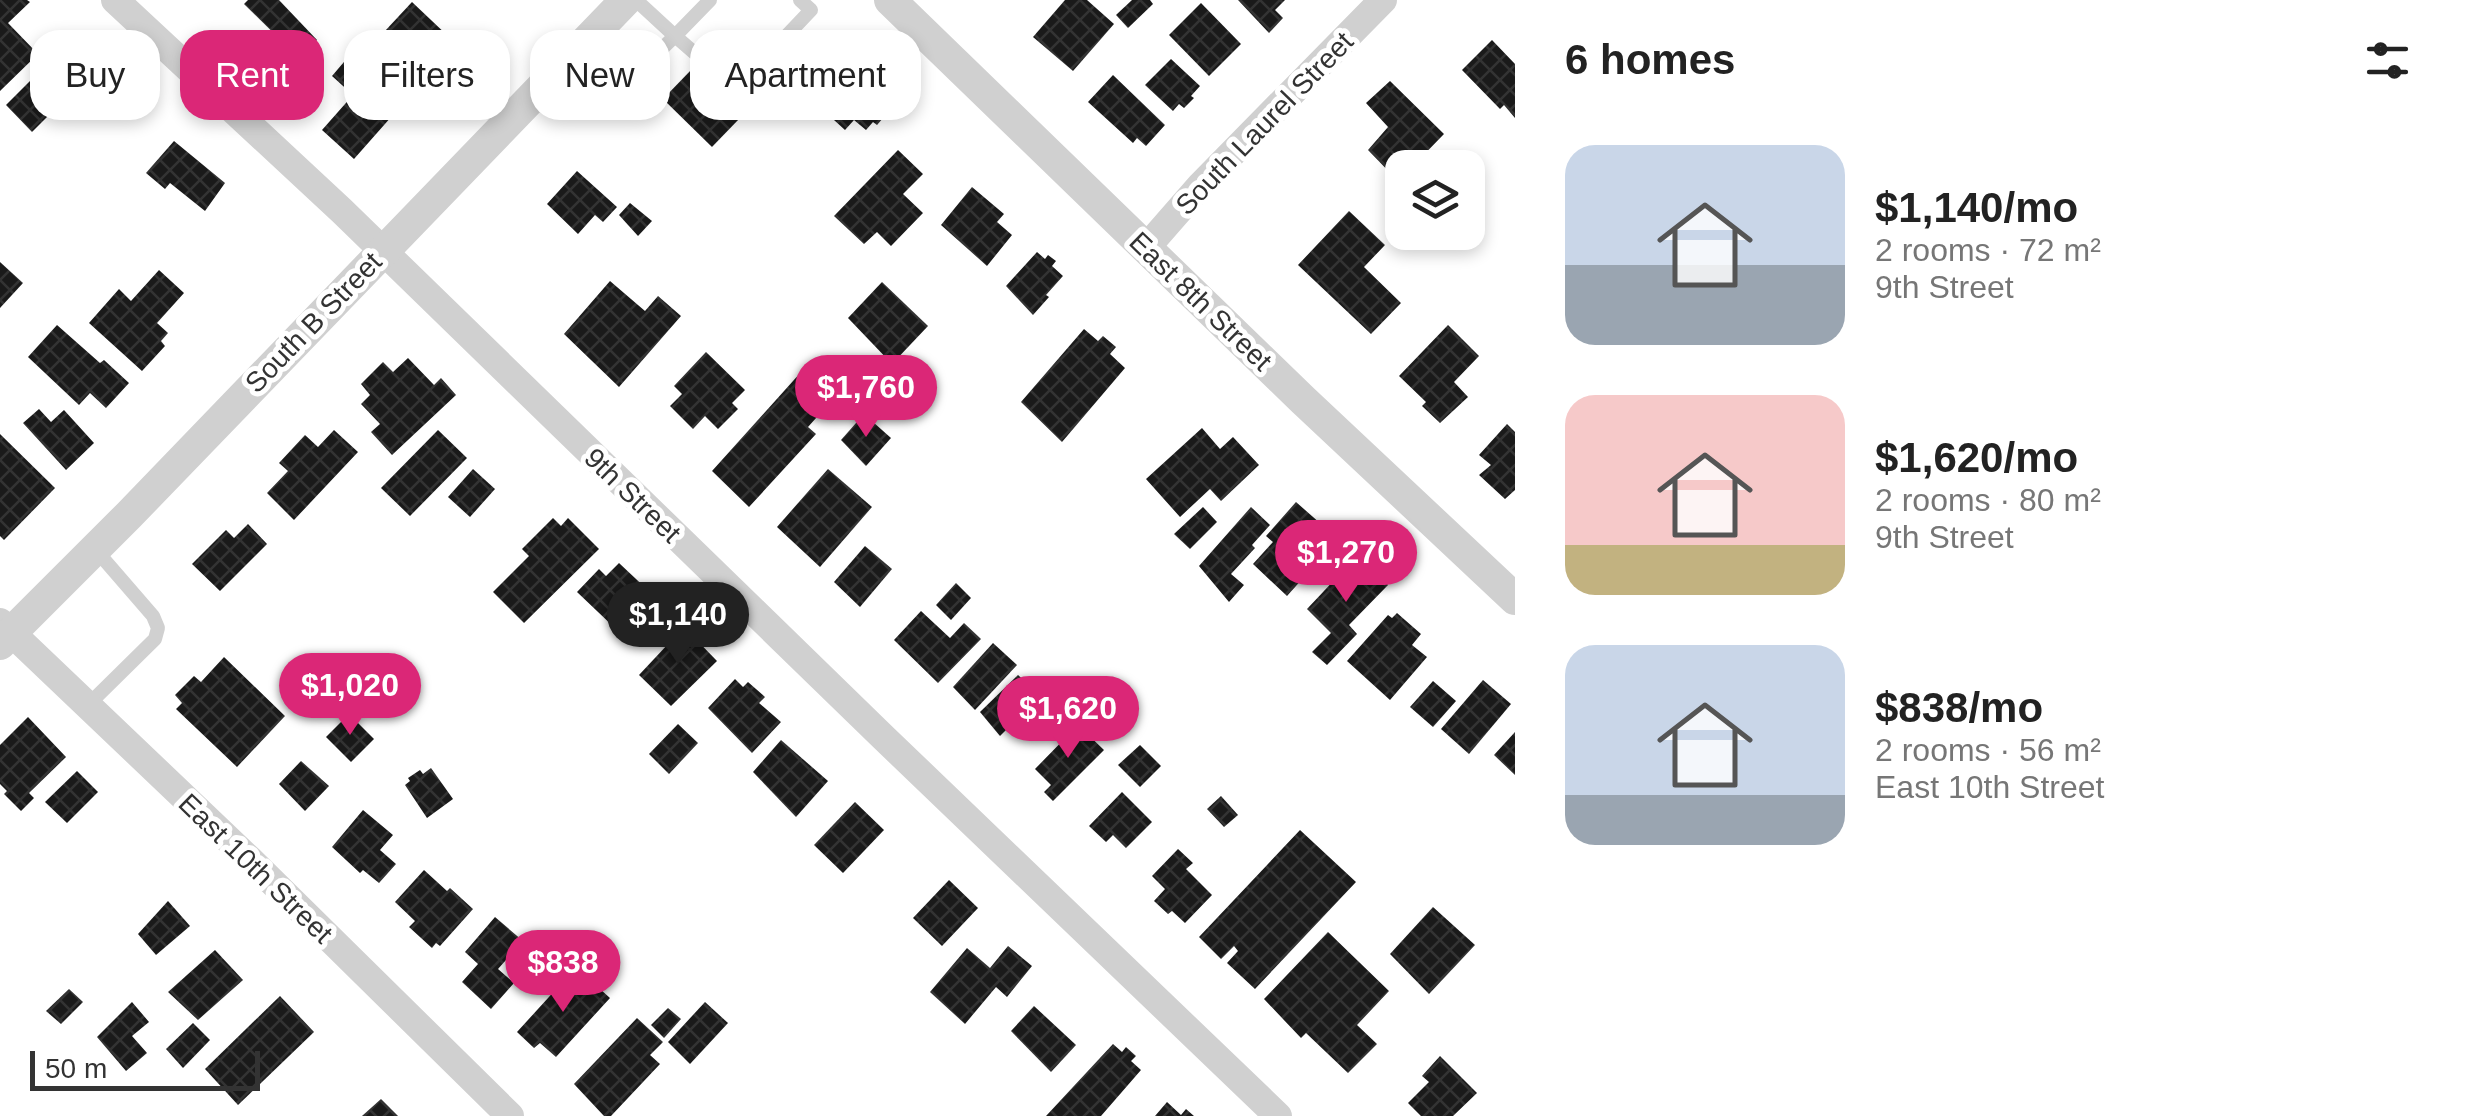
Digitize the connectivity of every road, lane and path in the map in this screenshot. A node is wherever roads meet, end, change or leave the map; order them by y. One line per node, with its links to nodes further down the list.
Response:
1 (115, 0): 11 (street, 9th Street)
2 (626, 0): 11 (street, South B Street)
3 (636, 0): 8 (lane)
4 (710, 0): 8 (lane)
5 (890, 0): 10 (street, East 8th Street)
6 (1382, 0): 10 (street, South Laurel Street)
7 (810, 3): 8 (lane)
8 (676, 36): 9 (lane)
9 (670, 42)
10 (1146, 248): 13 (street, East 8th Street)
11 (382, 251): 12 (street, South B Street); 17 (street, 9th Street)
12 (94, 549): 14 (street, South B Street); 15 (lane)
13 (1515, 598)
14 (4, 633): 15 (street, East 10th Street)
15 (87, 706): 16 (street, East 10th Street)
16 (510, 1116)
17 (1278, 1116)

